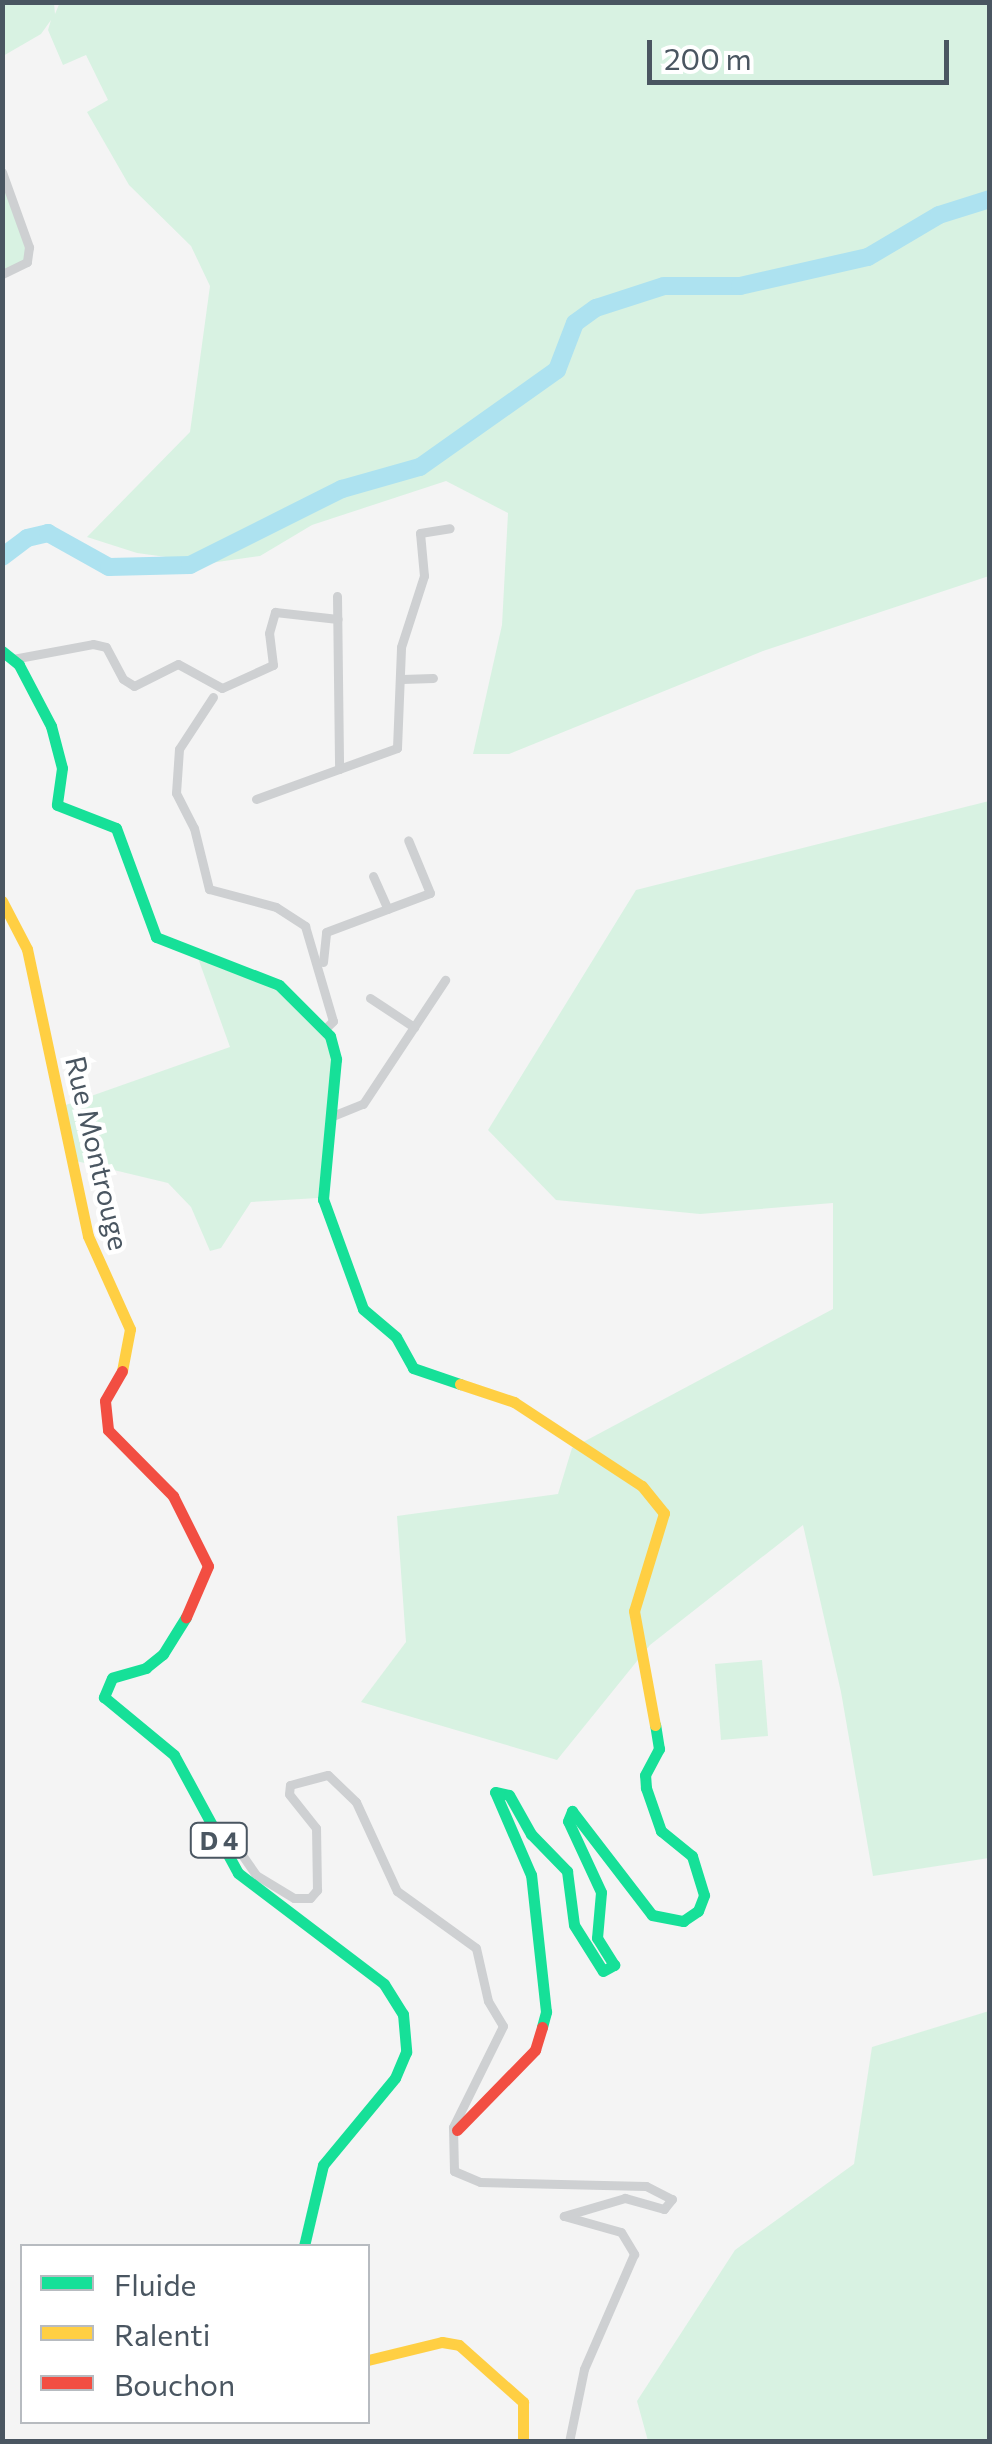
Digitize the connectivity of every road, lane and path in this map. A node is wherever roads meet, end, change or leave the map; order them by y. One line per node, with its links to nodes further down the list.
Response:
1 (2, 172): 2 (street)
2 (2, 274)
3 (450, 528): 8 (street)
4 (337, 596): 5 (street)
5 (338, 619): 6 (street); 10 (street)
6 (8, 655): 20 (street)
7 (434, 678): 8 (street)
8 (402, 679): 10 (street)
9 (214, 697): 16 (street)
10 (340, 768): 11 (street)
11 (256, 799)
12 (408, 840): 15 (street)
13 (373, 876): 15 (street)
14 (2, 900): 22 (street, Rue Montrouge / D 4)
15 (388, 909): 16 (street)
16 (321, 969): 20 (street)
17 (445, 980): 19 (street)
18 (370, 998): 19 (street)
19 (414, 1027): 21 (street)
20 (324, 1030): 21 (street)
21 (330, 1117): 23 (street)
22 (216, 1832): 23 (street); 24 (street, Rue Montrouge / D 4)
23 (456, 2130): 27 (street)
24 (305, 2244)
25 (370, 2360): 26 (street)
26 (522, 2442)
27 (568, 2442)

